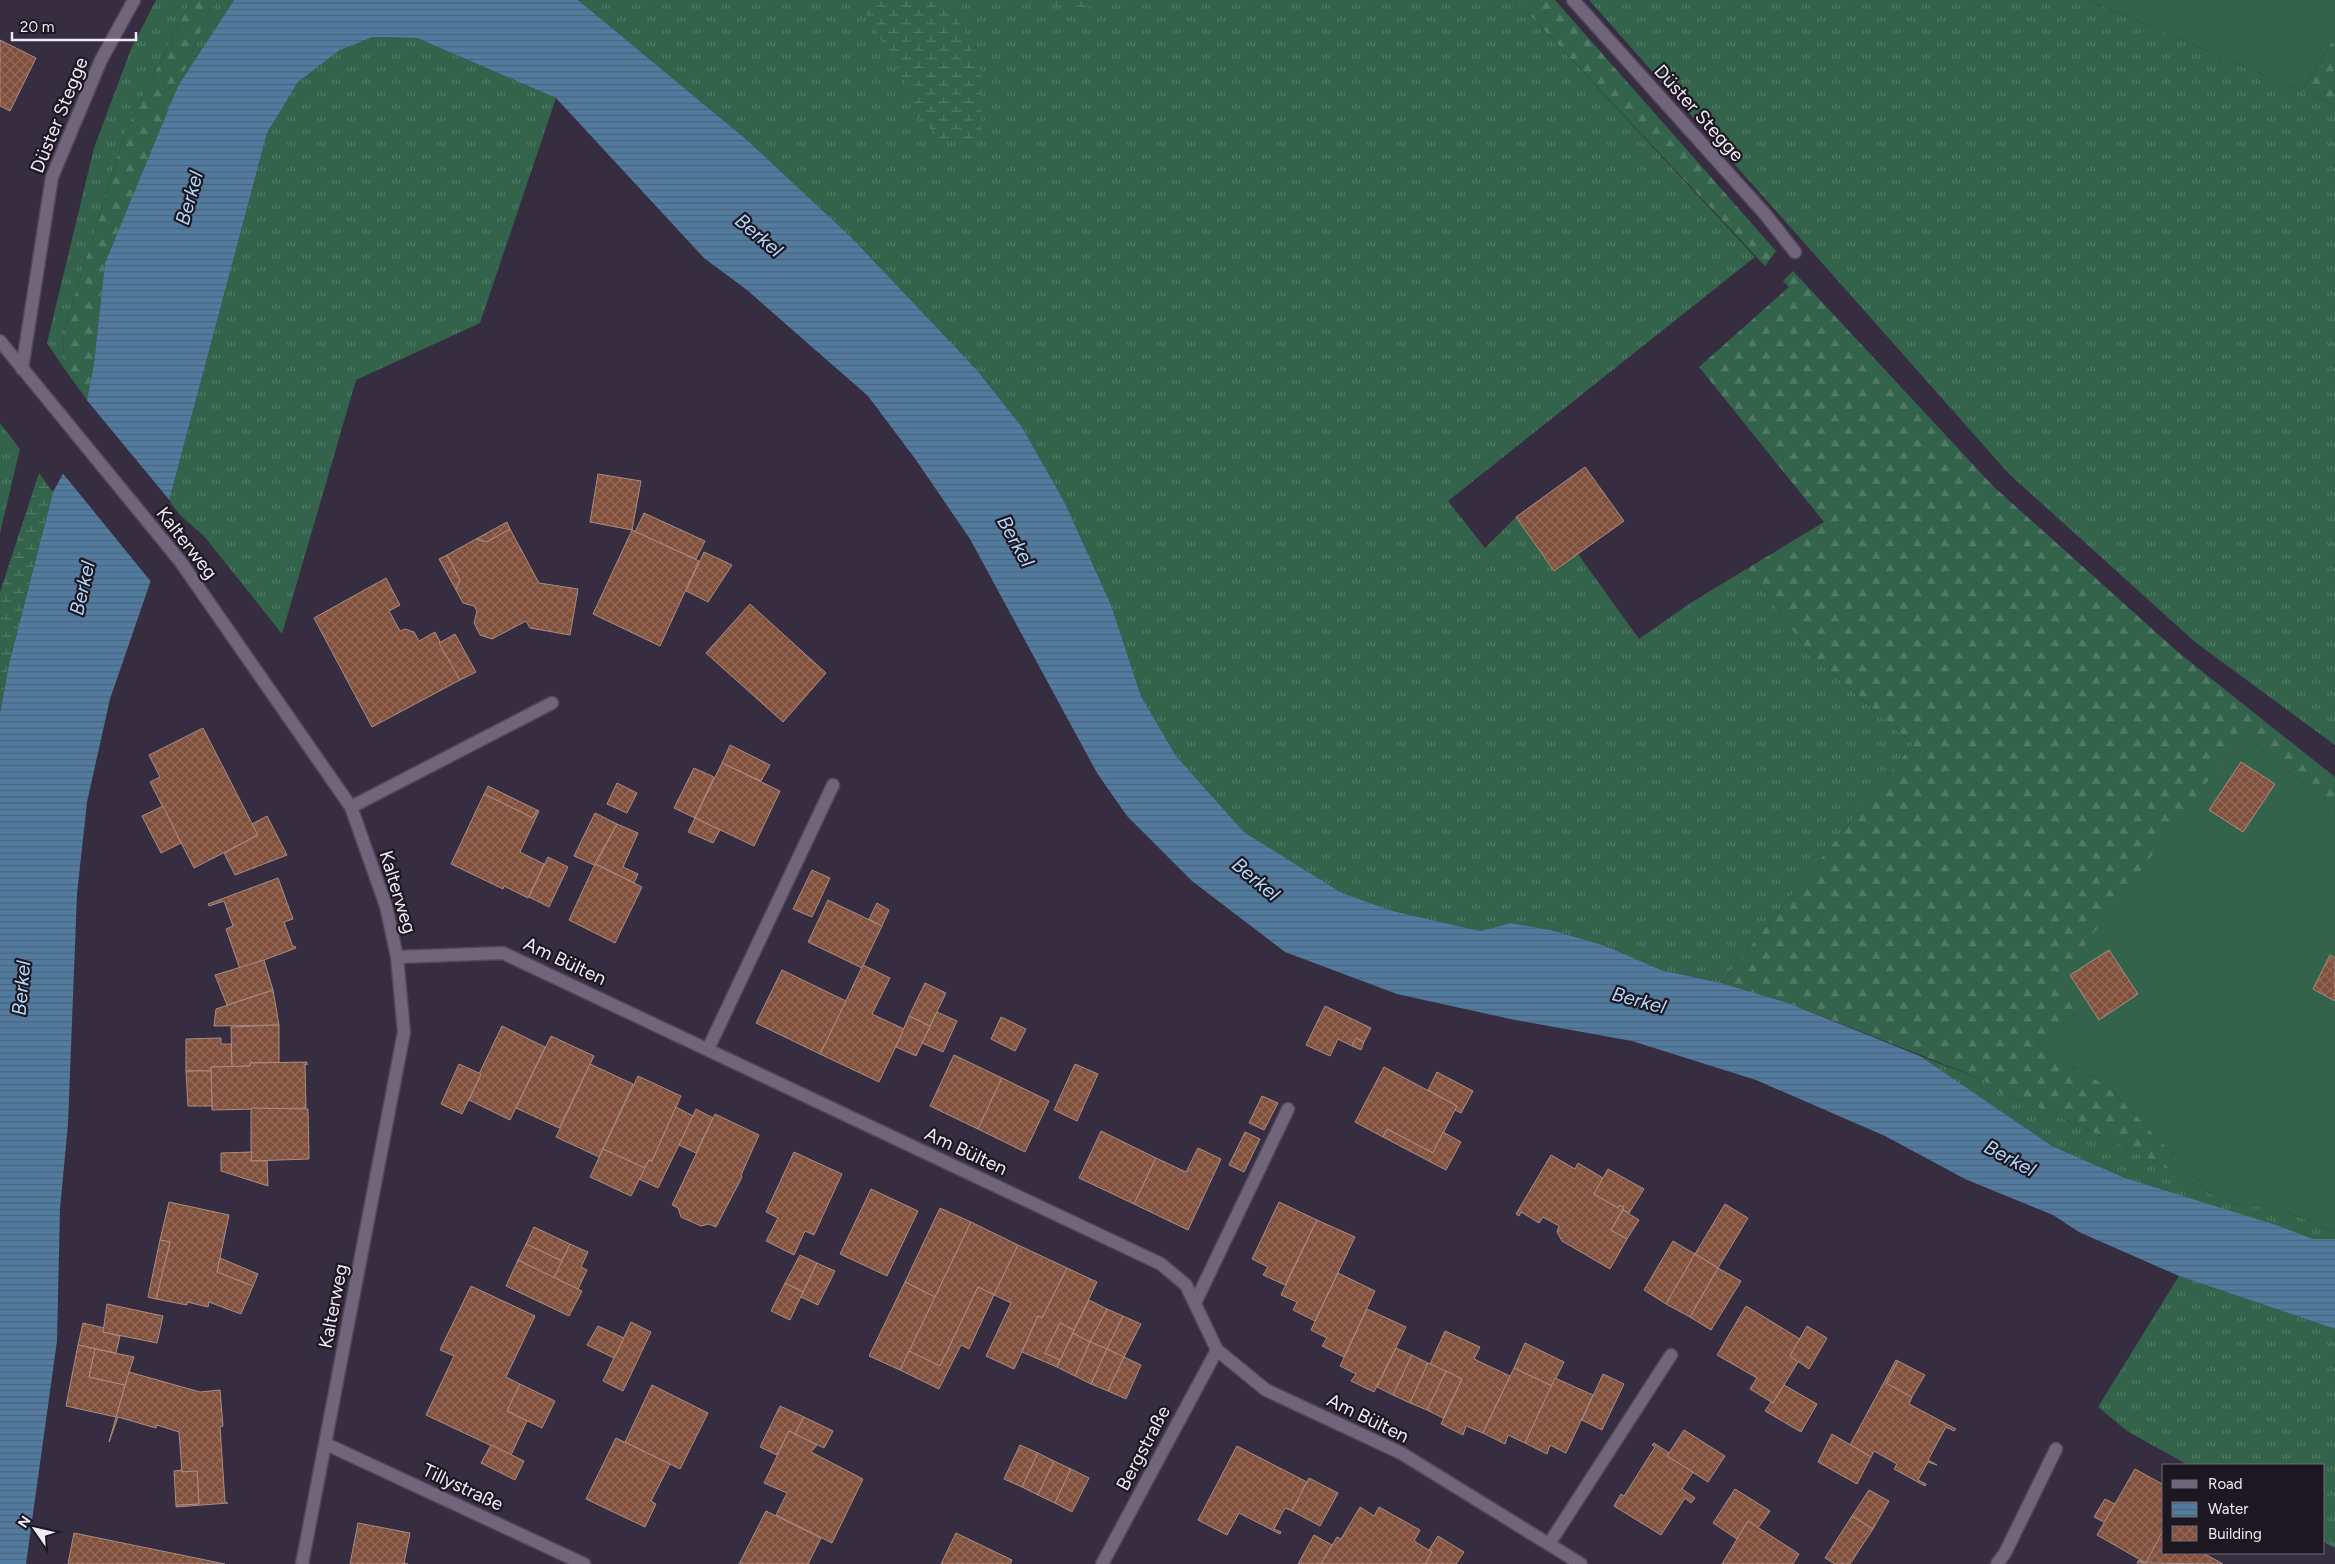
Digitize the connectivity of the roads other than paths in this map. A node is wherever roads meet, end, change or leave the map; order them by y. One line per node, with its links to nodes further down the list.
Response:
1 (134, 0): 5 (street, Düster Stegge)
2 (1573, 0): 3 (street, Düster Stegge)
3 (1795, 252)
4 (0, 341): 5 (street, Kalterweg)
5 (22, 369): 8 (street, Kalterweg)
6 (552, 703): 8 (street)
7 (832, 785): 10 (street)
8 (351, 807): 9 (street, Kalterweg)
9 (397, 957): 10 (street, Am Bülten); 15 (street, Kalterweg)
10 (708, 1050): 12 (street, Am Bülten)
11 (1288, 1108): 12 (street)
12 (1195, 1303): 13 (street, Am Bülten)
13 (1217, 1350): 17 (street, Am Bülten); 20 (street, Bergstraße)
14 (1671, 1355): 17 (street)
15 (326, 1444): 18 (street, Kalterweg); 19 (street, Tillystraße)
16 (2056, 1449): 22 (street)
17 (1549, 1544): 21 (street, Am Bülten)
18 (302, 1564)
19 (584, 1564)
20 (1102, 1564)
21 (1581, 1564)
22 (1997, 1564)

